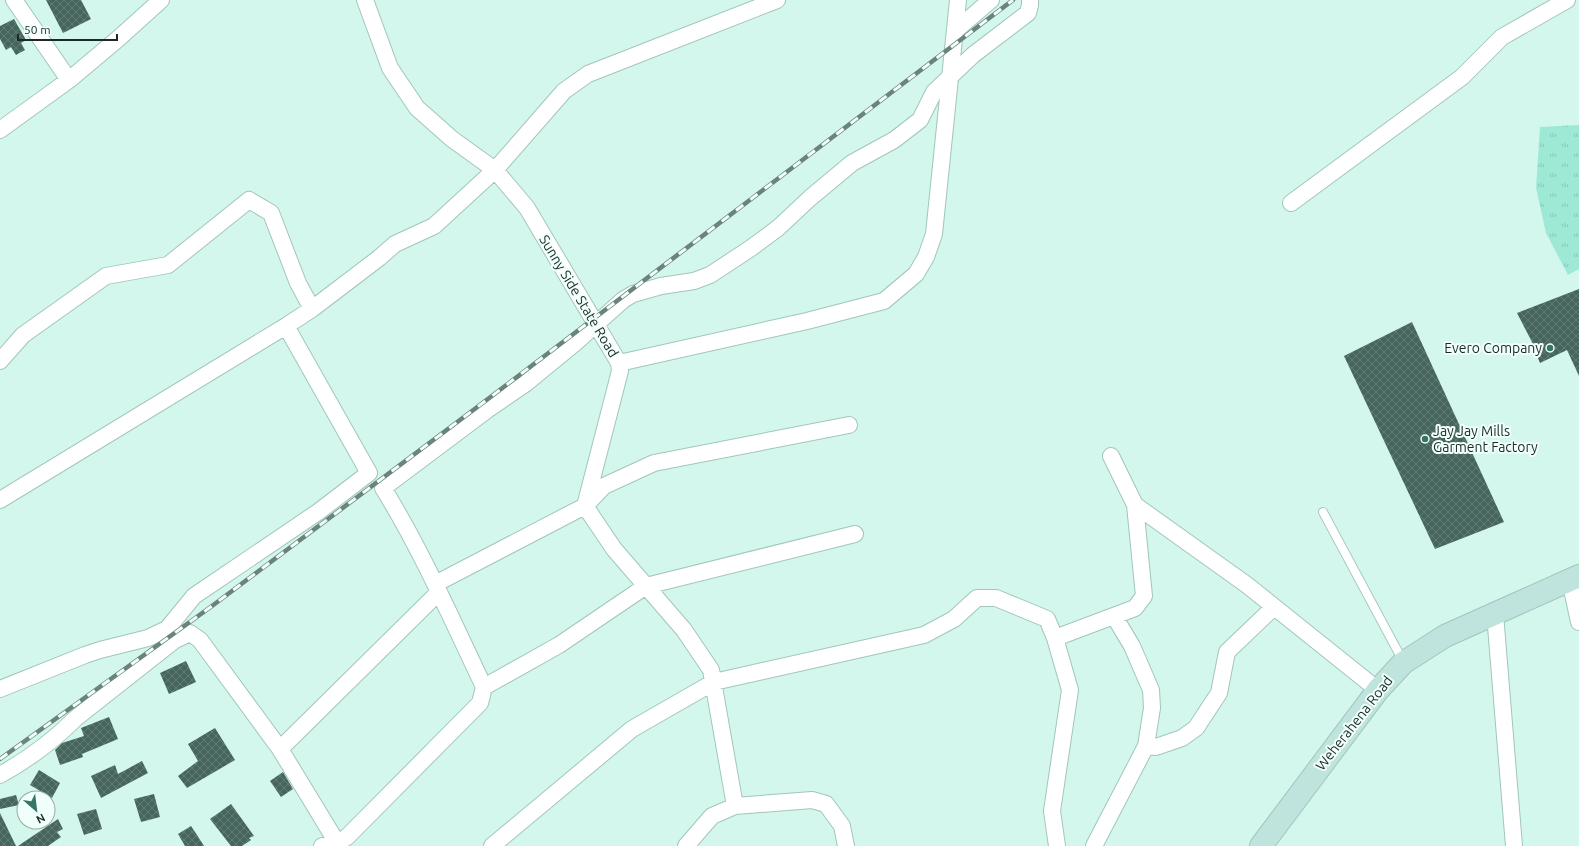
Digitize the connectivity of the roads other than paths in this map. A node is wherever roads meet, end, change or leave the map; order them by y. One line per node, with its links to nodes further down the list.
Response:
1 (14, 0): 11 (street)
2 (161, 0): 11 (street)
3 (365, 0): 13 (street, Sunny Side State Road)
4 (777, 0): 13 (street)
5 (958, 0): 9 (street)
6 (991, 0): 9 (street)
7 (1030, 0): 10 (street)
8 (1567, 0): 14 (street)
9 (956, 30): 10 (street)
10 (951, 75): 16 (street); 19 (street)
11 (69, 80): 12 (street)
12 (0, 130)
13 (495, 170): 15 (street); 16 (street, Sunny Side State Road)
14 (1291, 203)
15 (312, 309): 17 (street); 18 (street)
16 (596, 324): 19 (street, Sunny Side State Road); 29 (street)
17 (286, 326): 22 (street); 34 (street)
18 (0, 361)
19 (619, 363): 24 (street, Sunny Side State Road)
20 (849, 425): 24 (street)
21 (1111, 456): 23 (street)
22 (0, 500)
23 (1135, 505): 30 (street); 32 (street)
24 (585, 506): 28 (street); 29 (street)
25 (1323, 512): 36 (lane)
26 (855, 534): 28 (street)
27 (1574, 578): 31 (main road, Weherahena Road); 33 (street)
28 (646, 586): 37 (street); 38 (street)
29 (437, 588): 38 (street); 42 (street)
30 (1274, 607): 40 (street); 41 (street)
31 (1495, 614): 36 (main road, Weherahena Road); 52 (street)
32 (1114, 616): 35 (street); 41 (street)
33 (1579, 622)
34 (171, 635): 39 (street); 42 (street); 43 (street)
35 (1055, 638): 37 (street); 49 (street)
36 (1404, 663): 40 (main road, Weherahena Road)
37 (714, 682): 44 (street); 46 (street)
38 (484, 687): 45 (street)
39 (0, 689)
40 (1378, 690): 51 (main road, Weherahena Road)
41 (1146, 746): 50 (street)
42 (280, 748): 45 (street)
43 (0, 775)
44 (735, 806): 47 (street); 48 (street)
45 (333, 845)
46 (492, 846)
47 (686, 846)
48 (846, 846)
49 (1057, 846)
50 (1094, 846)
51 (1261, 846)
52 (1514, 846)

